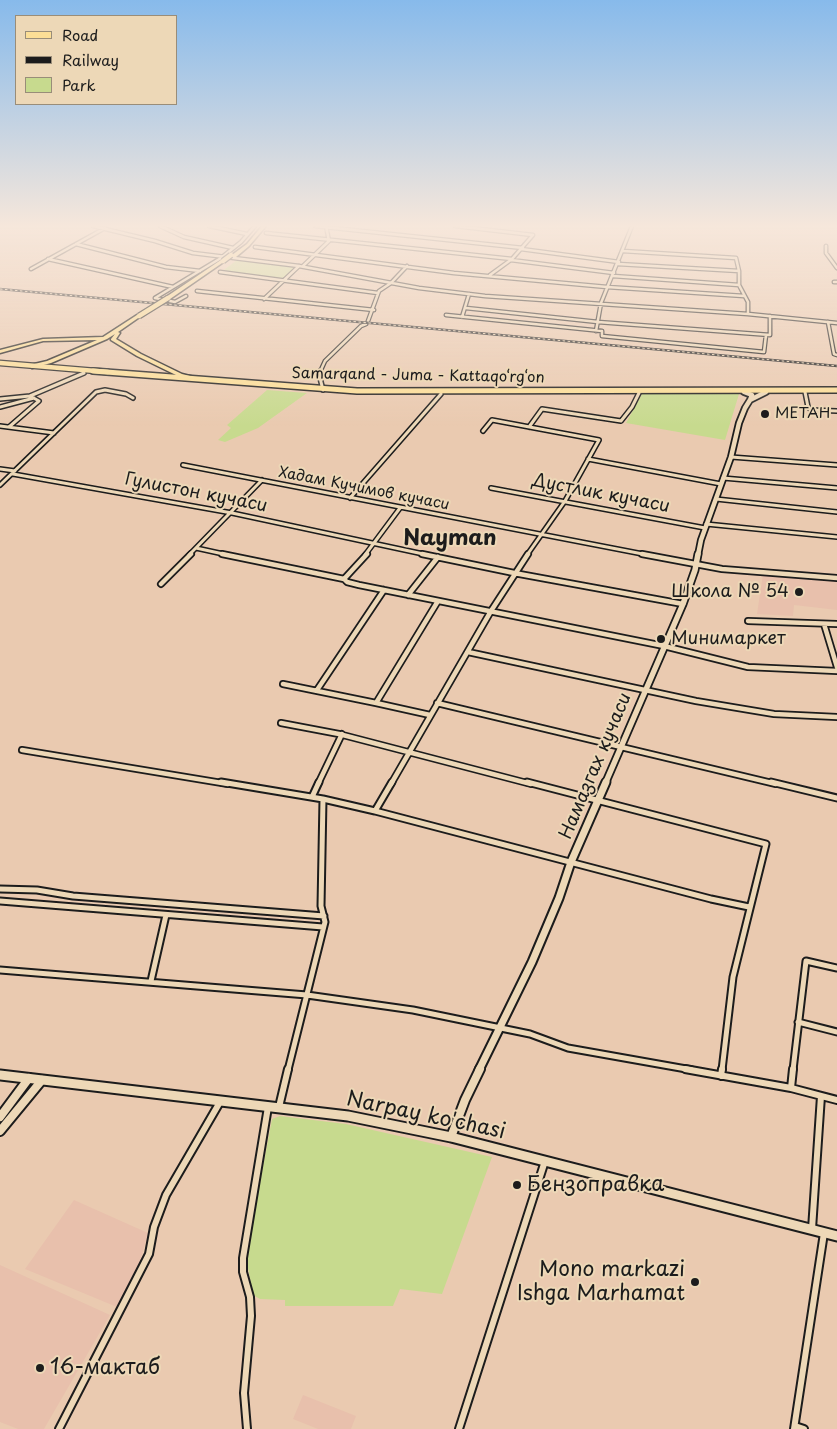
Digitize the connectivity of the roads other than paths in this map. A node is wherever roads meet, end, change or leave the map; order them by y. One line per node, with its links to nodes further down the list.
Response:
1 (165, 293): 11 (street)
2 (178, 293): 20 (highway, bridge)
3 (211, 293): 13 (street)
4 (270, 293): 13 (street)
5 (378, 293): 16 (street)
6 (460, 293): 10 (street)
7 (606, 293): 14 (street)
8 (694, 293): 12 (street)
9 (742, 293): 12 (street)
10 (469, 294): 14 (street); 15 (street)
11 (186, 296)
12 (744, 296): 17 (street)
13 (264, 299): 16 (street)
14 (601, 303): 17 (street); 22 (street)
15 (466, 308): 21 (street); 22 (street)
16 (374, 310): 40 (street)
17 (748, 314): 19 (street)
18 (446, 315): 21 (street)
19 (770, 316): 23 (street); 29 (street)
20 (141, 317): 28 (highway); 30 (highway)
21 (462, 317): 25 (street)
22 (598, 322): 25 (street); 29 (street)
23 (828, 322): 24 (street); 26 (street)
24 (837, 323)
25 (596, 331): 29 (street)
26 (830, 332): 27 (street); 31 (street)
27 (837, 332)
28 (118, 333): 30 (highway); 39 (highway)
29 (766, 335)
30 (108, 337): 33 (highway); 36 (highway); 37 (highway)
31 (832, 344): 32 (street); 34 (street)
32 (837, 344)
33 (0, 352)
34 (837, 356)
35 (0, 364): 36 (main road, Samarqand - Juma - Kattaqo‘rg‘on); 38 (main road, Samarqand - Juma - Kattaqo‘rg‘on)
36 (32, 366): 37 (main road, Samarqand - Juma - Kattaqo‘rg‘on)
37 (51, 368): 39 (main road, Samarqand - Juma - Kattaqo‘rg‘on)
38 (84, 373): 48 (main road, Samarqand - Juma - Kattaqo‘rg‘on); 49 (street)
39 (200, 380): 40 (main road, Samarqand - Juma - Kattaqo‘rg‘on)
40 (323, 390): 42 (main road, Samarqand - Juma - Kattaqo‘rg‘on)
41 (837, 391): 43 (main road, Samarqand - Juma - Kattaqo‘rg‘on); 46 (main road, Samarqand - Juma - Kattaqo‘rg‘on)
42 (491, 392): 43 (main road, Samarqand - Juma - Kattaqo‘rg‘on); 48 (main road, Samarqand - Juma - Kattaqo‘rg‘on)
43 (610, 392): 47 (main road, Samarqand - Juma - Kattaqo‘rg‘on)
44 (744, 392): 45 (main road, Samarqand - Juma - Kattaqo‘rg‘on); 47 (main road, Samarqand - Juma - Kattaqo‘rg‘on); 53 (street)
45 (766, 392): 46 (main road, Samarqand - Juma - Kattaqo‘rg‘on); 53 (street)
46 (805, 392): 55 (street)
47 (639, 393): 58 (street)
48 (441, 394): 73 (street)
49 (30, 396): 50 (street); 52 (street)
50 (34, 398): 54 (street); 57 (street)
51 (133, 398): 60 (street)
52 (0, 400)
53 (750, 400): 61 (street, Намазгах кучаси)
54 (0, 407)
55 (837, 411)
56 (0, 426): 57 (street)
57 (10, 427): 60 (street)
58 (529, 427): 59 (street); 62 (street)
59 (483, 431)
60 (54, 432): 66 (street)
61 (730, 457): 64 (street); 67 (street, Намазгах кучаси)
62 (588, 459): 69 (street); 75 (street)
63 (183, 465): 68 (street, Хадам Кучимов кучаси)
64 (837, 465)
65 (0, 469): 66 (street, Гулистон кучаси)
66 (14, 472): 70 (street); 78 (street, Гулистон кучаси)
67 (723, 478): 69 (street, Намазгах кучаси); 72 (street)
68 (262, 480): 73 (street, Хадам Кучимов кучаси); 78 (street)
69 (721, 484): 74 (street, Намазгах кучаси)
70 (0, 485)
71 (491, 488): 75 (street, Дустлик кучаси)
72 (837, 488)
73 (350, 498): 76 (street, Хадам Кучимов кучаси)
74 (716, 499): 77 (street); 79 (street, Намазгах кучаси)
75 (565, 501): 79 (street, Дустлик кучаси); 80 (street)
76 (400, 508): 80 (street, Хадам Кучимов кучаси); 82 (street)
77 (837, 512)
78 (232, 513): 82 (street, Гулистон кучаси); 83 (street)
79 (705, 526): 81 (street, Дустлик кучаси); 85 (street, Намазгах кучаси)
80 (541, 533): 85 (street, Хадам Кучимов кучаси); 86 (street)
81 (837, 537)
82 (374, 544): 84 (street, Гулистон кучаси); 88 (street)
83 (196, 548): 88 (street); 89 (street)
84 (438, 557): 86 (street, Гулистон кучаси); 91 (street)
85 (696, 564): 87 (street, Хадам Кучимов кучаси); 93 (street, Намазгах кучаси)
86 (514, 574): 93 (street, Гулистон кучаси); 94 (street)
87 (837, 578)
88 (344, 579): 90 (street)
89 (161, 584)
90 (384, 590): 91 (street); 103 (street)
91 (408, 595): 92 (street)
92 (438, 601): 94 (street); 105 (street)
93 (683, 604): 98 (street, Намазгах кучаси)
94 (491, 611): 98 (street); 99 (street)
95 (748, 621): 96 (street)
96 (824, 624): 97 (street); 100 (street)
97 (837, 624)
98 (664, 646): 101 (street); 104 (street, Намазгах кучаси)
99 (468, 652): 104 (street); 106 (street)
100 (837, 667)
101 (837, 671)
102 (283, 684): 103 (street)
103 (317, 690): 105 (street)
104 (644, 692): 108 (street); 111 (street, Намазгах кучаси)
105 (376, 703): 107 (street)
106 (437, 703): 107 (street); 111 (street)
107 (430, 715): 113 (street)
108 (837, 717)
109 (281, 723): 110 (street)
110 (342, 734): 113 (street); 114 (street)
111 (620, 747): 115 (street); 117 (street, Намазгах кучаси)
112 (22, 750): 114 (street)
113 (407, 752): 117 (street); 118 (street)
114 (312, 797): 116 (street)
115 (837, 798)
116 (323, 799): 118 (street); 124 (street)
117 (598, 801): 119 (street, Намазгах кучаси); 122 (street)
118 (374, 811): 119 (street)
119 (572, 862): 122 (street); 131 (street, Намазгах кучаси)
120 (0, 890): 124 (street)
121 (0, 901): 123 (street)
122 (750, 907): 134 (street)
123 (166, 915): 125 (street); 128 (street)
124 (324, 916): 125 (street)
125 (323, 927): 129 (street)
126 (837, 968): 130 (street)
127 (0, 970): 128 (street)
128 (151, 981): 129 (street)
129 (307, 995): 131 (street); 142 (street)
130 (798, 1022): 132 (street); 137 (street)
131 (501, 1027): 134 (street); 145 (street, Намазгах кучаси)
132 (837, 1032)
133 (0, 1075): 135 (main road, Narpay ko'chasi)
134 (721, 1076): 137 (street)
135 (29, 1078): 136 (main road, Narpay ko'chasi); 143 (street)
136 (42, 1080): 139 (main road, Narpay ko'chasi); 144 (street)
137 (791, 1088): 138 (street)
138 (821, 1096): 140 (street); 147 (street)
139 (221, 1100): 141 (main road, Narpay ko'chasi); 151 (street)
140 (837, 1100)
141 (268, 1105): 142 (main road, Narpay ko'chasi); 152 (street)
142 (279, 1107): 145 (main road, Narpay ko'chasi)
143 (0, 1117)
144 (0, 1131)
145 (451, 1137): 146 (main road, Narpay ko'chasi)
146 (545, 1161): 147 (main road, Narpay ko'chasi); 153 (street)
147 (812, 1229): 148 (main road, Narpay ko'chasi)
148 (824, 1233): 149 (main road, Narpay ko'chasi); 150 (street)
149 (837, 1236)
150 (795, 1428): 154 (street)
151 (59, 1429)
152 (247, 1429)
153 (459, 1429)
154 (804, 1429)

